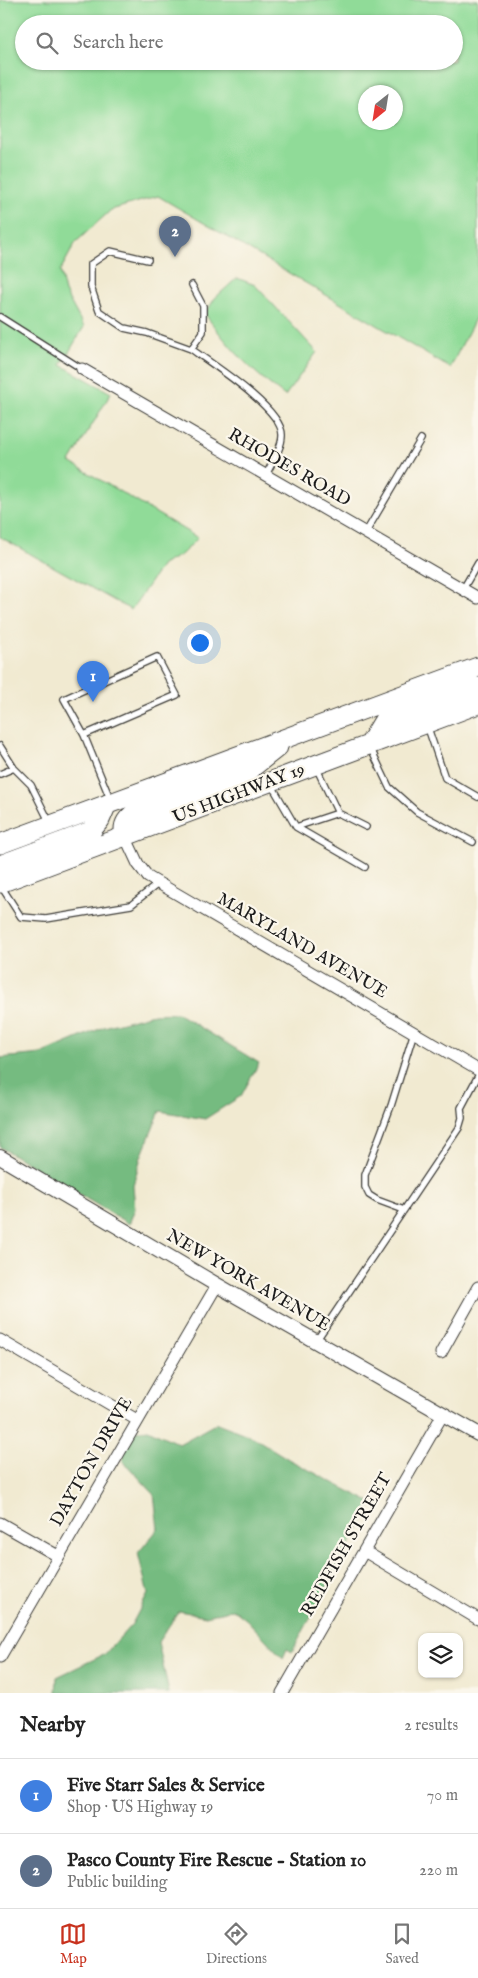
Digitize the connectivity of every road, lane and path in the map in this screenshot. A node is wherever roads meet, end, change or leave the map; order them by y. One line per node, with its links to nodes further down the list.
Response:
1 (148, 260): 4 (lane)
2 (192, 285): 4 (lane)
3 (0, 317): 5 (lane)
4 (191, 349): 7 (lane)
5 (82, 368): 7 (street, RHODES ROAD)
6 (420, 439): 8 (lane)
7 (266, 475): 8 (street, RHODES ROAD)
8 (366, 532): 10 (street, RHODES ROAD)
9 (478, 563): 10 (lane)
10 (463, 589): 11 (street, RHODES ROAD)
11 (478, 598)
12 (478, 666): 17 (highway, US HIGHWAY 19)
13 (478, 687): 18 (highway)
14 (478, 704): 15 (highway, US HIGHWAY 19)
15 (427, 723): 18 (highway, US HIGHWAY 19); 24 (lane)
16 (84, 735): 16 (lane); 25 (lane)
17 (290, 736): 25 (highway, US HIGHWAY 19); 30 (highway)
18 (370, 745): 20 (highway, US HIGHWAY 19); 31 (lane)
19 (0, 746): 21 (lane)
20 (315, 765): 23 (highway, US HIGHWAY 19); 26 (lane)
21 (14, 768): 22 (lane); 27 (lane)
22 (0, 774)
23 (270, 782): 28 (lane); 30 (highway, US HIGHWAY 19)
24 (478, 797)
25 (109, 803): 27 (highway, US HIGHWAY 19); 33 (highway)
26 (338, 813): 28 (lane); 29 (lane)
27 (51, 825): 32 (highway, US HIGHWAY 19)
28 (296, 827): 34 (lane)
29 (366, 827)
30 (125, 836): 35 (street, MARYLAND AVENUE); 36 (highway, US HIGHWAY 19)
31 (473, 842)
32 (0, 844)
33 (0, 865)
34 (365, 867)
35 (159, 883): 36 (lane); 37 (street, MARYLAND AVENUE)
36 (0, 884)
37 (414, 1032): 38 (street, MARYLAND AVENUE); 41 (lane)
38 (478, 1070)
39 (478, 1076): 41 (lane)
40 (0, 1157): 42 (street, NEW YORK AVENUE)
41 (404, 1210): 45 (lane)
42 (217, 1285): 45 (street, NEW YORK AVENUE); 48 (street, DAYTON DRIVE)
43 (478, 1287): 46 (street)
44 (0, 1340): 48 (street)
45 (316, 1342): 47 (street, NEW YORK AVENUE)
46 (441, 1353)
47 (442, 1414): 49 (street, NEW YORK AVENUE); 51 (street, REDFISH STREET)
48 (137, 1420): 52 (street, DAYTON DRIVE)
49 (478, 1434)
50 (0, 1522): 52 (street)
51 (364, 1551): 53 (street); 55 (street, REDFISH STREET)
52 (58, 1556): 54 (street, DAYTON DRIVE)
53 (478, 1620)
54 (0, 1657)
55 (282, 1693)

